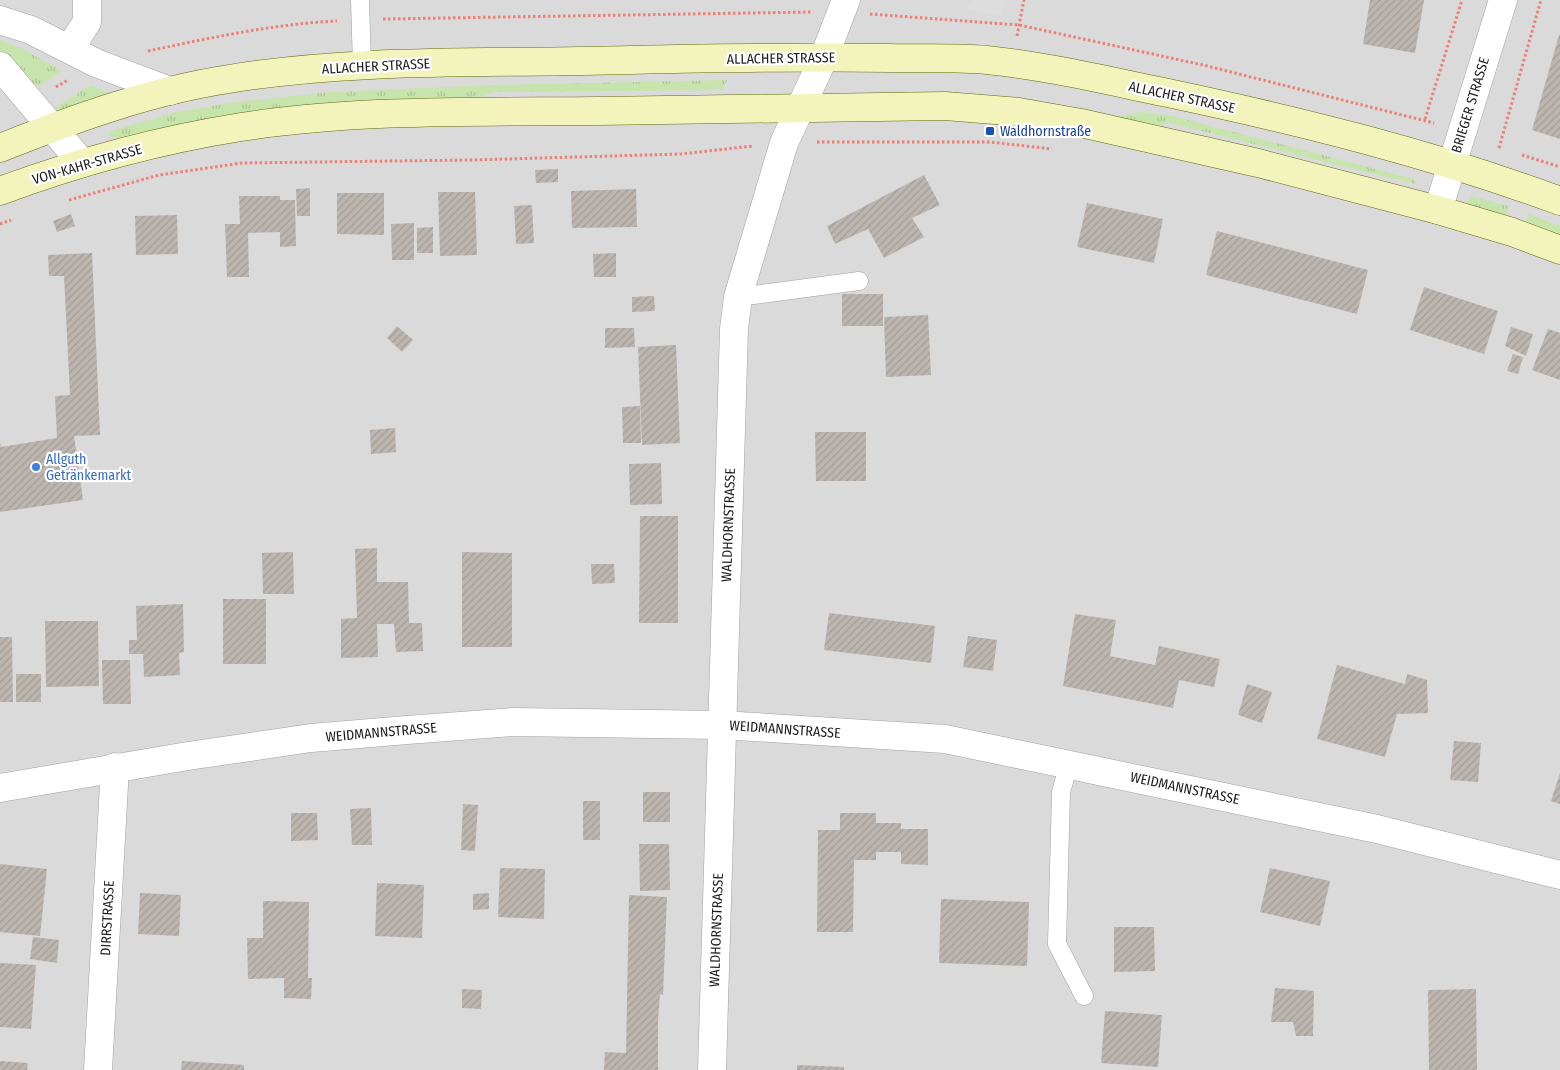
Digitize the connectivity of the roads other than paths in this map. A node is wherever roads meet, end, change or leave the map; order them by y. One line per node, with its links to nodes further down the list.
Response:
1 (87, 0): 6 (street)
2 (360, 0): 9 (lane)
3 (846, 0): 7 (street, WALDHORNSTRASSE)
4 (1503, 0): 15 (street, BRIEGER STRASSE)
5 (0, 20): 6 (street)
6 (70, 48): 10 (street)
7 (824, 57): 9 (main road, ALLACHER STRASSE); 11 (street, WALDHORNSTRASSE); 15 (main road, ALLACHER STRASSE)
8 (0, 66): 12 (street)
9 (362, 66): 10 (main road, ALLACHER STRASSE)
10 (170, 91): 12 (main road)
11 (798, 109): 14 (main road, VON-KAHR-STRASSE); 18 (main road); 21 (street, WALDHORNSTRASSE)
12 (51, 127): 13 (main road); 14 (street)
13 (0, 148)
14 (82, 163): 16 (main road, VON-KAHR-STRASSE)
15 (1452, 164): 17 (main road, ALLACHER STRASSE); 18 (street, BRIEGER STRASSE)
16 (0, 191)
17 (1560, 201)
18 (1438, 210): 19 (main road)
19 (1560, 250)
20 (859, 281): 21 (lane)
21 (738, 297): 22 (street, WALDHORNSTRASSE)
22 (722, 724): 23 (street, WEIDMANNSTRASSE); 24 (street, WEIDMANNSTRASSE); 29 (street, WALDHORNSTRASSE)
23 (1069, 764): 26 (street, WEIDMANNSTRASSE); 27 (lane)
24 (115, 767): 25 (street, WEIDMANNSTRASSE); 28 (street, DIRRSTRASSE)
25 (0, 788)
26 (1560, 876)
27 (1084, 996)
28 (98, 1070)
29 (712, 1070)

